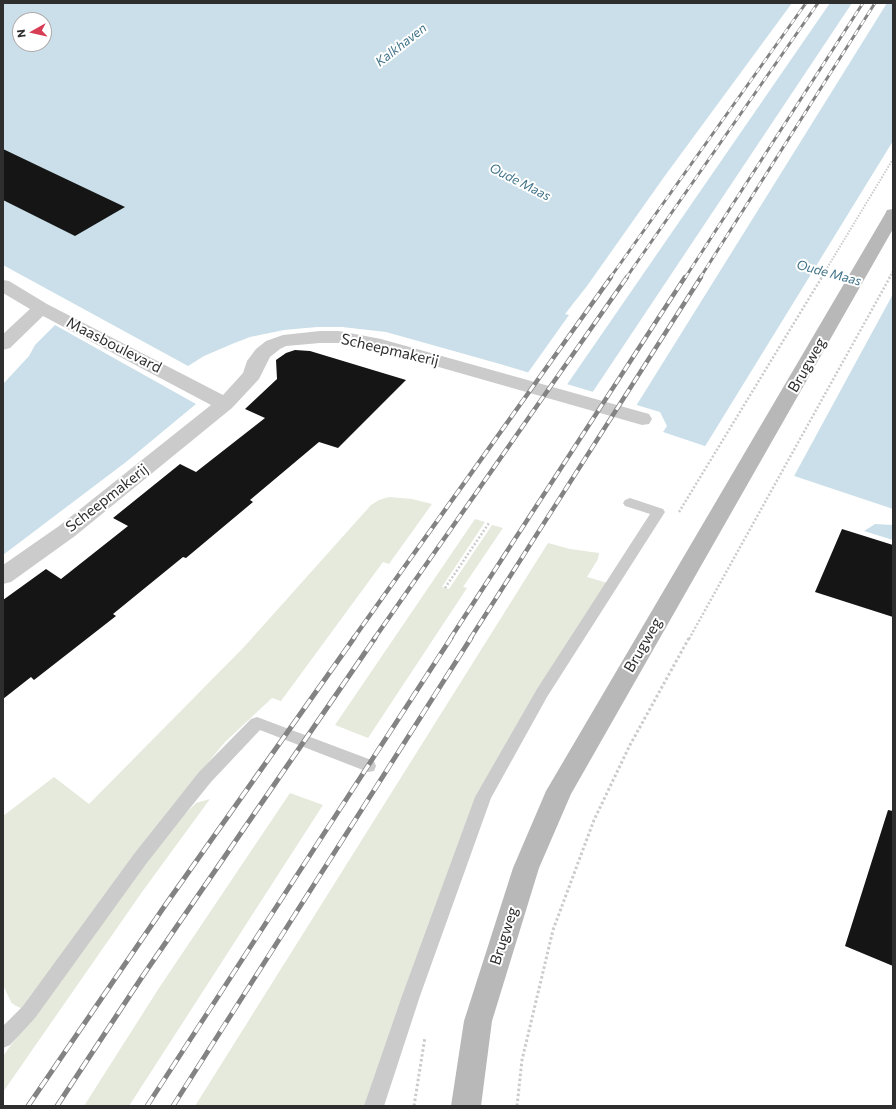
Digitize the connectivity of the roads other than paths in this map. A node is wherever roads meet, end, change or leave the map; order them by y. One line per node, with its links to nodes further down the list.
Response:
1 (893, 214): 12 (main road, Brugweg)
2 (3, 285): 3 (street, Maasboulevard)
3 (41, 308): 4 (street); 5 (street, Maasboulevard)
4 (3, 344)
5 (225, 404): 6 (street, Scheepmakerij); 8 (street, Scheepmakerij)
6 (642, 419)
7 (630, 503): 11 (lane)
8 (3, 576)
9 (368, 766): 10 (lane)
10 (3, 1039)
11 (374, 1106)
12 (466, 1106)

